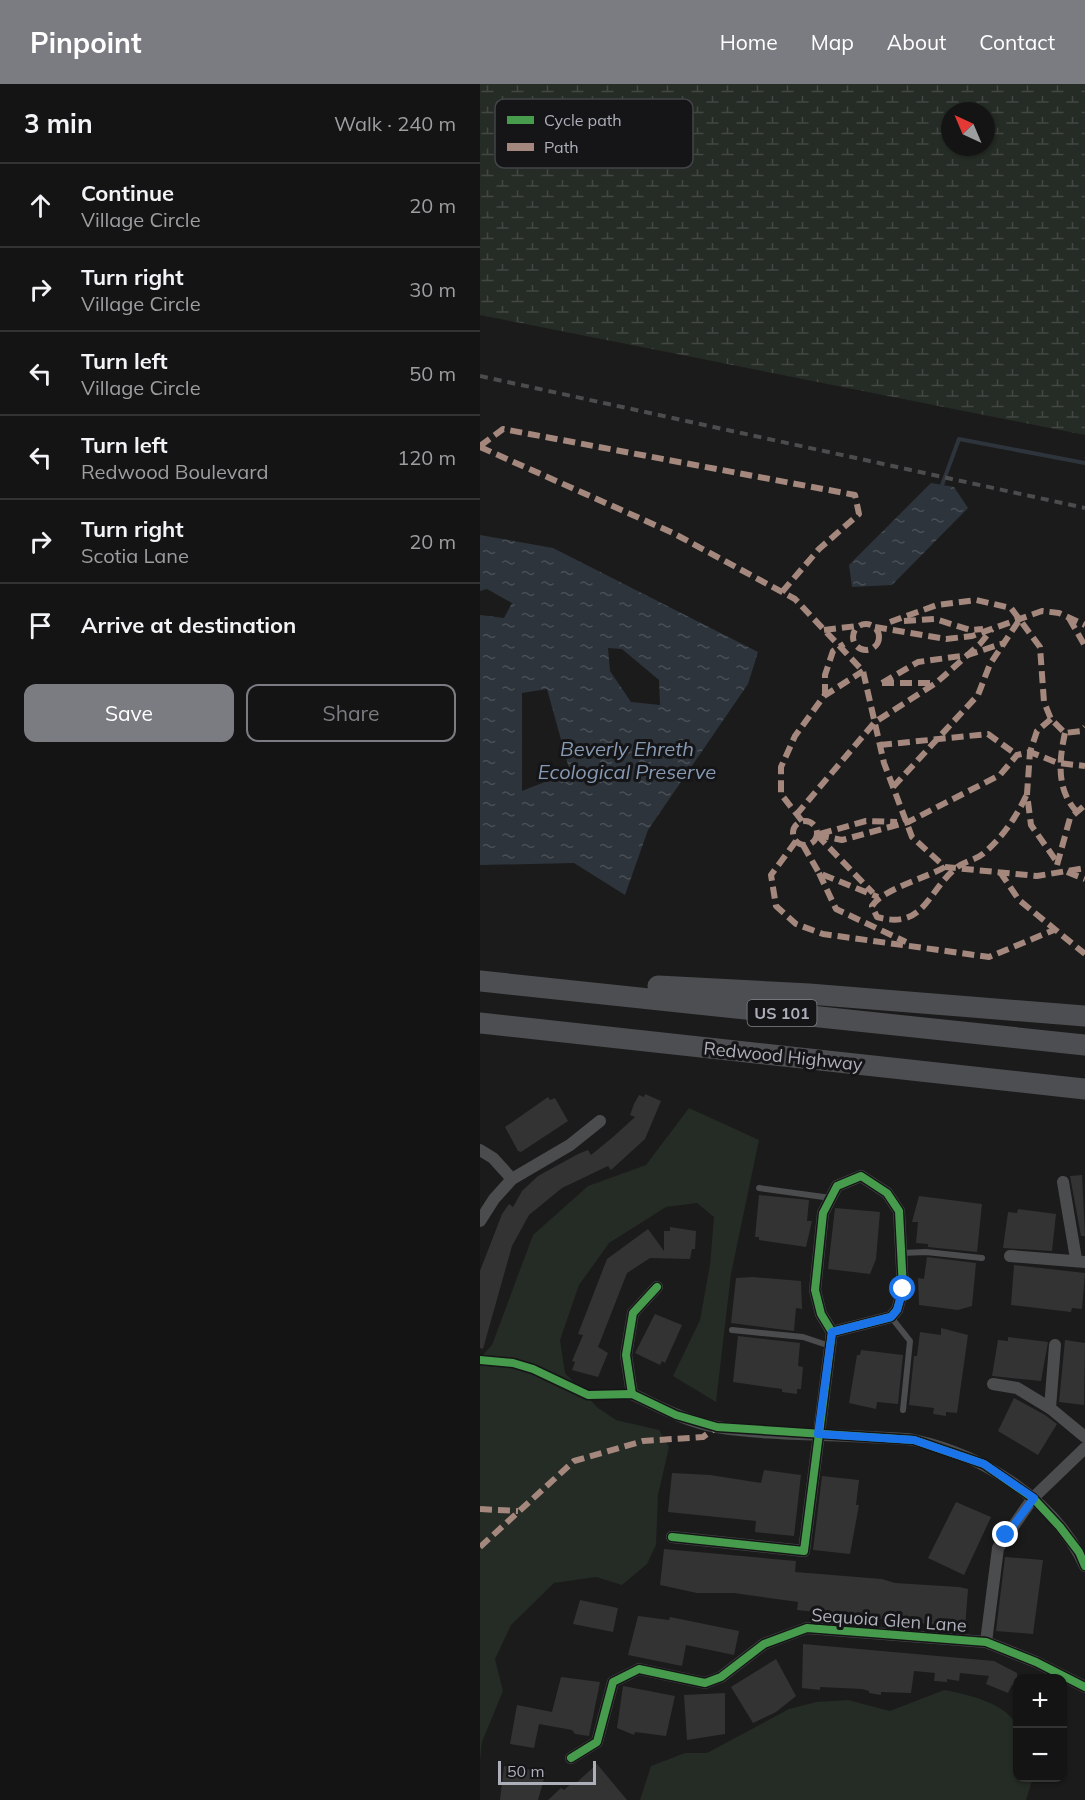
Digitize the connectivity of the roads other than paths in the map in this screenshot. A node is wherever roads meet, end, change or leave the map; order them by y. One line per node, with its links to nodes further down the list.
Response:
1 (480, 979): 2 (highway); 4 (highway, US 101)
2 (1085, 1016)
3 (480, 1023): 5 (highway, Redwood Highway / US 101)
4 (1085, 1045)
5 (1049, 1085): 6 (highway, Redwood Highway / US 101); 7 (highway)
6 (1085, 1089)
7 (1085, 1100)
8 (600, 1120): 10 (street)
9 (480, 1150): 10 (street)
10 (512, 1179): 14 (street)
11 (1063, 1182): 18 (street)
12 (759, 1188): 13 (lane)
13 (831, 1198): 15 (street); 22 (street)
14 (480, 1221)
15 (901, 1252): 17 (lane); 20 (street)
16 (1010, 1256): 18 (street)
17 (982, 1258)
18 (1080, 1260)
19 (657, 1287): 28 (street)
20 (891, 1317): 22 (street); 27 (lane)
21 (732, 1330): 24 (lane)
22 (832, 1332): 24 (street)
23 (1055, 1345): 26 (street)
24 (830, 1346): 28 (street)
25 (993, 1384): 26 (street)
26 (1050, 1408): 29 (street)
27 (903, 1410)
28 (818, 1434): 31 (street); 32 (street)
29 (1085, 1437)
30 (1085, 1448): 31 (street)
31 (1034, 1498): 33 (street); 34 (street)
32 (672, 1537)
33 (1085, 1566)
34 (986, 1642): 35 (street, Sequoia Glen Lane); 36 (street, Sequoia Glen Lane)
35 (1085, 1687)
36 (571, 1758)

